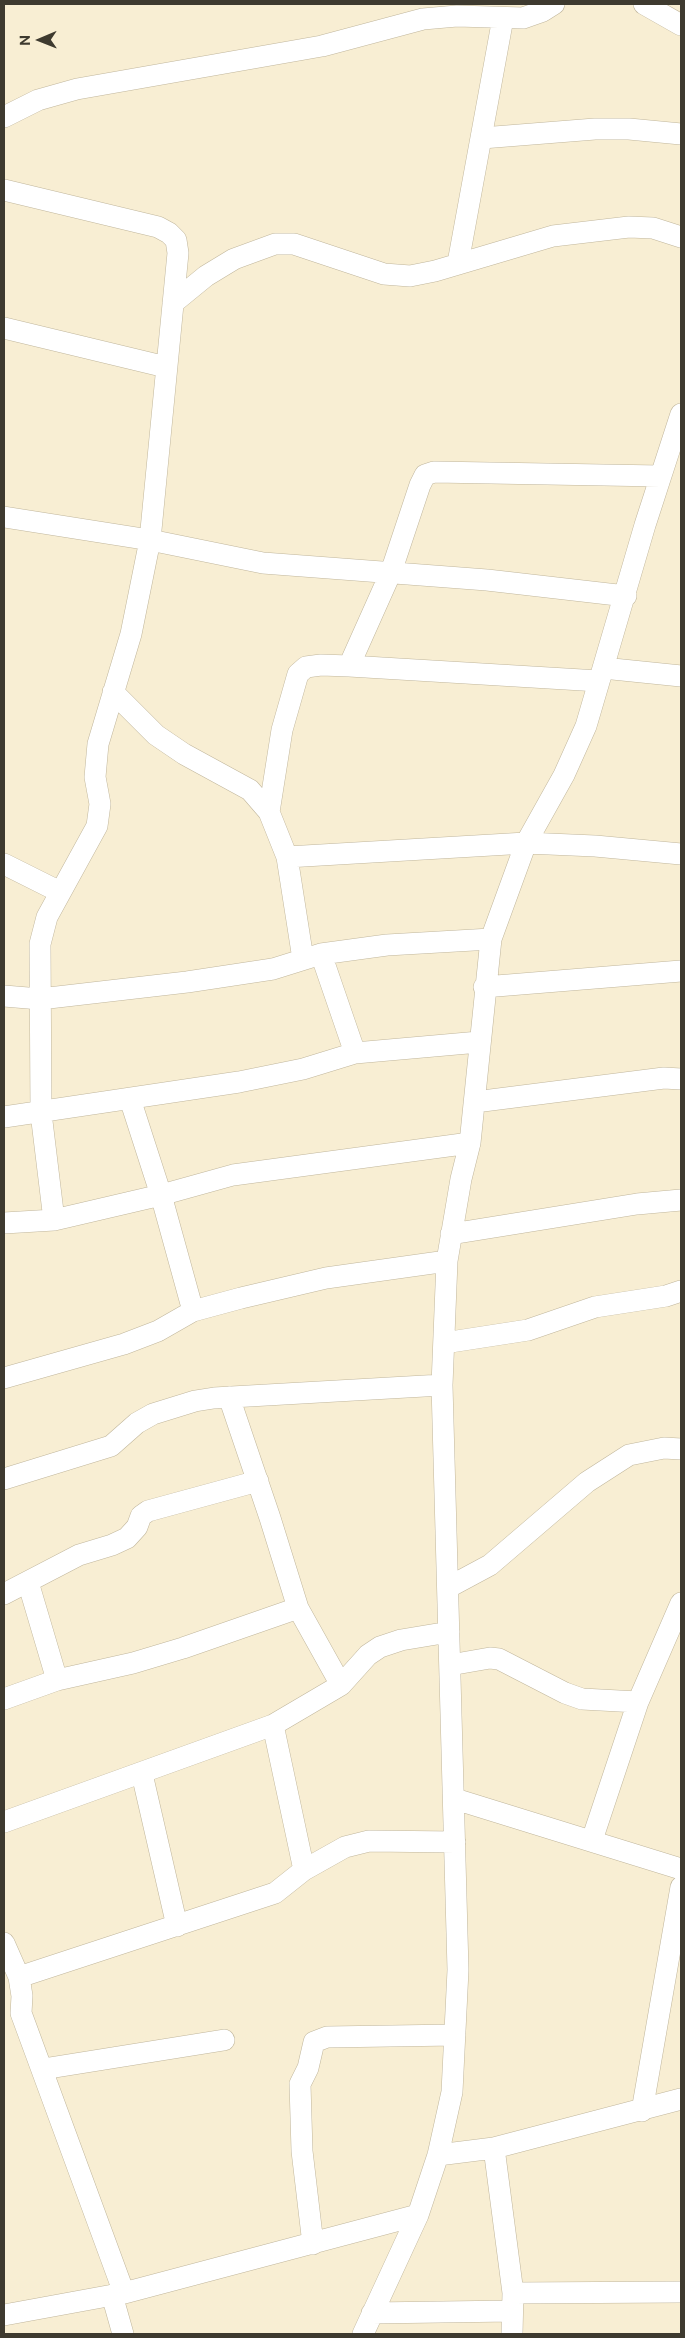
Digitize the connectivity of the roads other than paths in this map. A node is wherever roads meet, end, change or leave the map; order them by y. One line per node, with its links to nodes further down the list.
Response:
1 (554, 4): 3 (street)
2 (644, 4): 4 (street)
3 (503, 18): 5 (street); 7 (street)
4 (681, 26)
5 (4, 117)
6 (681, 134): 7 (street)
7 (482, 138): 10 (street)
8 (4, 190): 11 (street)
9 (681, 236): 10 (street)
10 (458, 263): 11 (street)
11 (173, 303): 13 (street)
12 (4, 328): 13 (street)
13 (166, 367): 17 (street)
14 (681, 414): 15 (street)
15 (660, 476): 18 (street); 19 (street)
16 (4, 517): 17 (street)
17 (150, 540): 18 (street); 23 (street)
18 (391, 572): 19 (street); 20 (street)
19 (626, 596): 21 (street)
20 (349, 666): 21 (street); 24 (street)
21 (601, 675): 22 (street); 25 (street)
22 (681, 676)
23 (113, 692): 24 (street); 29 (street)
24 (269, 812): 27 (street)
25 (526, 843): 26 (street); 27 (street); 30 (street)
26 (681, 854)
27 (287, 857): 31 (street)
28 (4, 864): 29 (street)
29 (60, 892): 35 (street)
30 (491, 939): 31 (street); 33 (street)
31 (312, 956): 35 (street); 37 (street)
32 (681, 971): 33 (street)
33 (484, 987): 36 (street)
34 (4, 996): 35 (street)
35 (40, 999): 41 (street)
36 (479, 1042): 37 (street); 40 (street)
37 (355, 1053): 39 (street)
38 (681, 1078): 40 (street)
39 (130, 1099): 41 (street); 44 (street)
40 (475, 1102): 43 (street)
41 (42, 1112): 42 (street); 46 (street)
42 (4, 1117)
43 (470, 1143): 44 (street); 48 (street)
44 (161, 1196): 46 (street); 51 (street)
45 (681, 1200): 48 (street)
46 (54, 1220): 47 (street)
47 (4, 1222)
48 (451, 1234): 49 (street)
49 (447, 1262): 51 (street); 52 (street)
50 (681, 1291): 52 (street)
51 (192, 1311): 53 (street)
52 (444, 1342): 54 (street)
53 (4, 1378)
54 (442, 1385): 55 (street); 60 (street)
55 (229, 1397): 57 (street); 58 (street)
56 (681, 1449): 60 (street)
57 (4, 1479)
58 (258, 1481): 59 (street); 63 (street)
59 (28, 1582): 61 (street); 66 (street)
60 (449, 1587): 64 (street)
61 (4, 1594)
62 (681, 1603): 69 (street)
63 (298, 1608): 66 (street); 67 (street)
64 (449, 1632): 65 (street); 67 (street)
65 (450, 1665): 69 (street); 72 (street)
66 (57, 1680): 68 (street)
67 (340, 1684): 70 (street)
68 (4, 1699)
69 (638, 1702): 74 (street)
70 (273, 1725): 71 (street); 77 (street)
71 (142, 1774): 73 (street); 79 (street)
72 (455, 1799): 74 (street); 75 (street)
73 (4, 1822)
74 (592, 1840): 76 (street)
75 (455, 1842): 77 (street); 83 (street)
76 (681, 1869)
77 (304, 1870): 79 (street)
78 (681, 1887): 87 (street)
79 (177, 1926): 81 (street)
80 (4, 1943): 81 (street)
81 (19, 1977): 82 (street)
82 (12, 2015): 85 (street)
83 (455, 2035): 89 (street); 91 (street)
84 (224, 2040): 85 (street)
85 (43, 2069): 93 (street)
86 (681, 2099): 87 (street)
87 (642, 2111): 88 (street)
88 (494, 2148): 89 (street); 94 (street)
89 (438, 2154): 90 (street)
90 (418, 2216): 91 (street); 95 (street)
91 (313, 2244): 93 (street)
92 (681, 2292): 94 (street)
93 (118, 2294): 96 (street); 97 (street)
94 (513, 2302): 95 (street); 99 (street)
95 (372, 2313): 98 (street)
96 (4, 2314)
97 (123, 2334)
98 (363, 2334)
99 (512, 2334)

